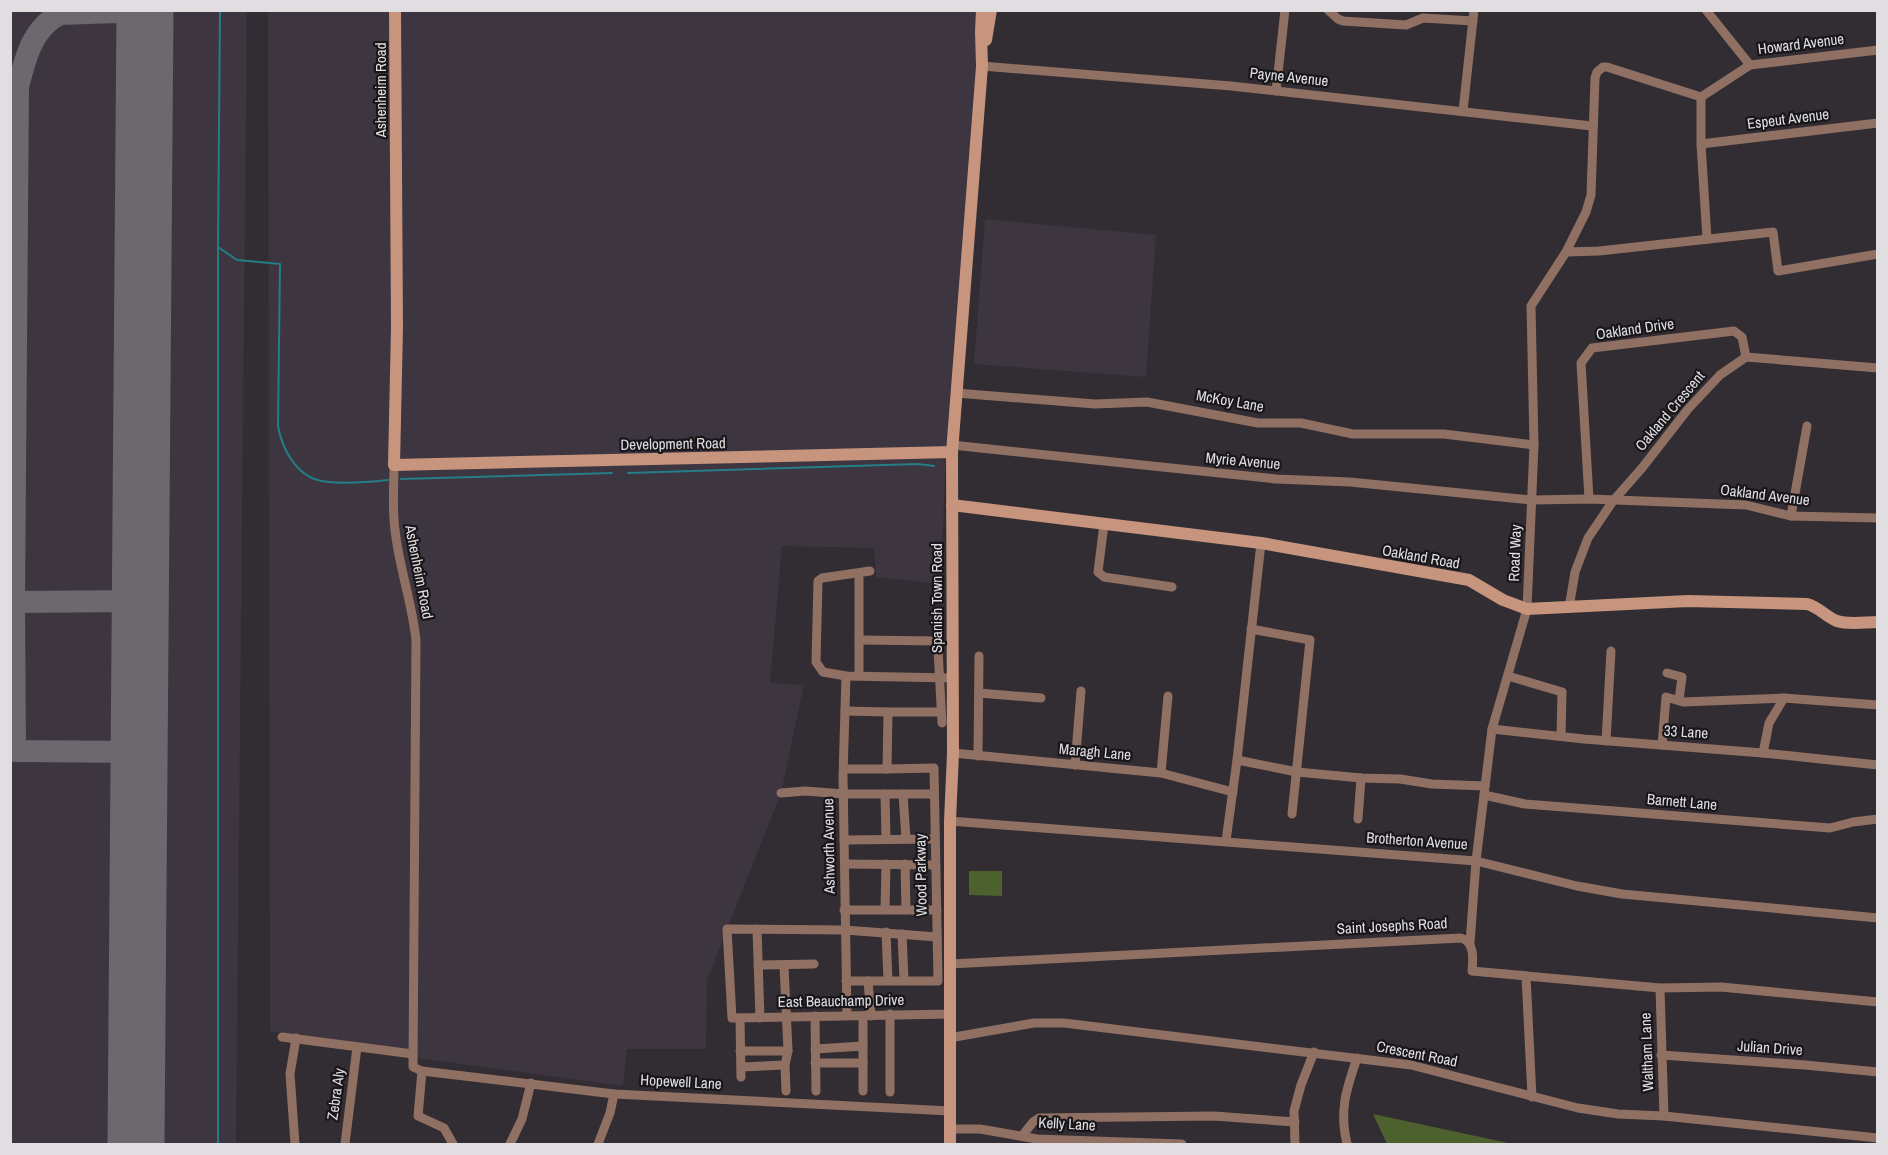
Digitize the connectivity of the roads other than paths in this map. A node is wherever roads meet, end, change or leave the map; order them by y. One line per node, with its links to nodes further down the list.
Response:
1 (395, 10): 27 (street, Ashenheim Road)
2 (982, 10): 10 (street, Spanish Town Road)
3 (991, 10): 10 (street, Spanish Town Road)
4 (1285, 10): 12 (street)
5 (1328, 10): 8 (street)
6 (1474, 10): 8 (street)
7 (1706, 10): 11 (street)
8 (1473, 21): 14 (street)
9 (1878, 50): 11 (street, Howard Avenue)
10 (982, 59): 12 (street, Payne Avenue); 23 (street, Spanish Town Road)
11 (1750, 65): 13 (street, Howard Avenue)
12 (1276, 91): 14 (street, Payne Avenue)
13 (1701, 97): 16 (street, Road Way); 17 (street)
14 (1463, 111): 16 (street, Payne Avenue)
15 (1878, 123): 17 (street, Espeut Avenue)
16 (1592, 126): 19 (street, Road Way)
17 (1701, 144): 18 (street)
18 (1707, 239): 19 (street); 20 (street)
19 (1566, 252): 25 (street, Road Way)
20 (1878, 254)
21 (1746, 357): 22 (street); 28 (street, Oakland Drive); 30 (street, Oakland Crescent)
22 (1878, 368)
23 (956, 393): 25 (street, McKoy Lane); 26 (street, Spanish Town Road)
24 (1808, 426): 32 (street)
25 (1534, 445): 29 (street, Road Way)
26 (952, 448): 27 (street, Development Road); 29 (street, Myrie Avenue); 31 (street, Spanish Town Road)
27 (394, 465): 137 (street, Ashenheim Road)
28 (1589, 499): 29 (street, Myrie Avenue); 30 (street, Oakland Avenue)
29 (1532, 500): 40 (street, Road Way)
30 (1613, 501): 32 (street, Oakland Avenue); 39 (street, Oakland Crescent)
31 (952, 505): 34 (street, Oakland Road); 50 (street, Spanish Town Road)
32 (1791, 516): 33 (street, Oakland Avenue)
33 (1878, 518)
34 (1104, 524): 35 (street, Oakland Road); 38 (street)
35 (1261, 543): 40 (street, Oakland Road); 42 (street)
36 (870, 572): 37 (street)
37 (859, 574): 43 (street); 48 (street)
38 (1172, 587)
39 (1569, 608): 40 (street, Oakland Road); 41 (street, Oakland Road)
40 (1527, 609): 49 (street, Road Way)
41 (1878, 621)
42 (1251, 629): 69 (street); 74 (street)
43 (859, 640): 47 (street); 50 (street)
44 (1611, 651): 64 (street)
45 (980, 656): 52 (street)
46 (1667, 673): 56 (street)
47 (859, 675): 48 (street); 50 (street)
48 (846, 676): 58 (street, Ashworth Avenue)
49 (1508, 676): 62 (street, Road Way); 63 (street)
50 (946, 678): 60 (street); 66 (street, Spanish Town Road)
51 (1082, 691): 70 (street)
52 (979, 693): 54 (street); 68 (street)
53 (1168, 696): 75 (street)
54 (1041, 698)
55 (1784, 698): 56 (street); 57 (street); 67 (street)
56 (1679, 700): 65 (street)
57 (1878, 705)
58 (845, 711): 59 (street); 72 (street, Ashworth Avenue)
59 (888, 712): 60 (street); 73 (street)
60 (941, 712): 61 (street)
61 (942, 723)
62 (1492, 729): 63 (street, 33 Lane); 77 (street, Road Way)
63 (1561, 736): 64 (street, 33 Lane)
64 (1606, 741): 65 (street, 33 Lane)
65 (1662, 745): 67 (street, 33 Lane)
66 (953, 753): 68 (street, Maragh Lane); 87 (street, Spanish Town Road)
67 (1763, 753): 71 (street, 33 Lane)
68 (978, 756): 70 (street, Maragh Lane)
69 (1237, 760): 74 (street, Barnett Lane); 78 (street)
70 (1075, 765): 75 (street, Maragh Lane)
71 (1878, 765)
72 (844, 769): 73 (street); 80 (street, Ashworth Avenue)
73 (887, 769): 83 (street, Wood Parkway)
74 (1297, 772): 76 (street, Barnett Lane); 84 (street)
75 (1161, 773): 78 (street, Maragh Lane)
76 (1361, 778): 77 (street, Barnett Lane); 85 (street)
77 (1484, 790): 86 (street, Barnett Lane); 93 (street, Road Way)
78 (1233, 792): 92 (street)
79 (781, 793): 80 (street)
80 (844, 794): 81 (street); 91 (street, Ashworth Avenue)
81 (885, 794): 82 (street); 88 (street)
82 (903, 794): 83 (street); 89 (street)
83 (934, 794): 90 (street, Wood Parkway)
84 (1292, 814)
85 (1358, 819)
86 (1878, 819)
87 (950, 820): 92 (street, Brotherton Avenue); 110 (street, Spanish Town Road)
88 (886, 839): 89 (street); 91 (street)
89 (906, 839): 90 (street)
90 (935, 839): 97 (street, Wood Parkway)
91 (844, 840): 94 (street, Ashworth Avenue)
92 (1226, 841): 93 (street, Brotherton Avenue)
93 (1476, 861): 102 (street, Brotherton Avenue); 108 (street, Road Way)
94 (845, 864): 95 (street); 98 (street, Ashworth Avenue)
95 (885, 864): 96 (street); 99 (street)
96 (905, 864): 97 (street); 100 (street)
97 (936, 865): 101 (street, Wood Parkway)
98 (844, 910): 99 (street); 104 (street, Ashworth Avenue)
99 (885, 910): 100 (street)
100 (906, 910): 101 (street)
101 (937, 910): 107 (street, Wood Parkway)
102 (1878, 918)
103 (757, 929): 104 (street); 111 (street); 126 (street)
104 (845, 930): 105 (street); 115 (street, Ashworth Avenue)
105 (886, 932): 106 (street); 117 (street)
106 (903, 934): 107 (street); 114 (street)
107 (937, 937): 114 (street, Wood Parkway)
108 (1470, 944): 110 (street, Saint Josephs Road); 113 (street)
109 (814, 964): 112 (street)
110 (950, 964): 121 (street, Spanish Town Road)
111 (758, 965): 112 (street); 127 (street)
112 (784, 966): 125 (street)
113 (1526, 976): 118 (street); 151 (street)
114 (904, 980): 117 (street)
115 (846, 981): 116 (street); 123 (street, Ashworth Avenue)
116 (868, 981): 117 (street); 124 (street)
117 (888, 981)
118 (1660, 988): 119 (street); 138 (street, Waltham Lane)
119 (1878, 1002)
120 (890, 1014): 121 (street, East Beauchamp Drive); 124 (street, East Beauchamp Drive); 149 (street)
121 (951, 1014): 130 (street, Spanish Town Road)
122 (815, 1016): 123 (street, East Beauchamp Drive); 125 (street, East Beauchamp Drive); 133 (street)
123 (847, 1016): 124 (street, East Beauchamp Drive)
124 (867, 1016): 131 (street)
125 (787, 1017): 127 (street, East Beauchamp Drive); 135 (street)
126 (736, 1018): 127 (street, East Beauchamp Drive); 134 (street)
127 (760, 1018)
128 (282, 1037): 129 (street)
129 (296, 1038): 132 (street); 158 (street)
130 (949, 1038): 136 (street, Crescent Road); 152 (street, Spanish Town Road)
131 (863, 1046): 133 (street); 140 (street)
132 (357, 1047): 137 (street); 159 (street, Zebra Aly)
133 (815, 1049): 141 (street)
134 (740, 1051): 135 (street); 142 (street)
135 (788, 1051): 142 (street)
136 (1314, 1052): 139 (street, Crescent Road); 154 (street)
137 (413, 1054): 143 (street, Ashenheim Road)
138 (1661, 1055): 144 (street, Julian Drive); 153 (street, Waltham Lane)
139 (1357, 1058): 151 (street, Crescent Road); 166 (street)
140 (863, 1063): 141 (street); 148 (street)
141 (815, 1064): 147 (street)
142 (784, 1065): 146 (street)
143 (418, 1069): 145 (street, Hopewell Lane); 160 (street, Ashenheim Road)
144 (1878, 1072)
145 (531, 1083): 150 (street, Hopewell Lane); 161 (street)
146 (786, 1091)
147 (816, 1091)
148 (863, 1091)
149 (890, 1092)
150 (614, 1094): 152 (street, Hopewell Lane); 162 (street)
151 (1532, 1096): 153 (street, Crescent Road)
152 (950, 1111): 155 (street, Spanish Town Road)
153 (1664, 1116): 157 (street, Crescent Road)
154 (1295, 1122): 156 (street); 165 (street)
155 (950, 1129): 156 (street, Kelly Lane); 163 (street, Spanish Town Road)
156 (1022, 1136): 164 (street, Kelly Lane)
157 (1878, 1138)
158 (295, 1144)
159 (345, 1144)
160 (453, 1144)
161 (510, 1144)
162 (598, 1144)
163 (947, 1144)
164 (1182, 1144)
165 (1295, 1144)
166 (1347, 1144)

